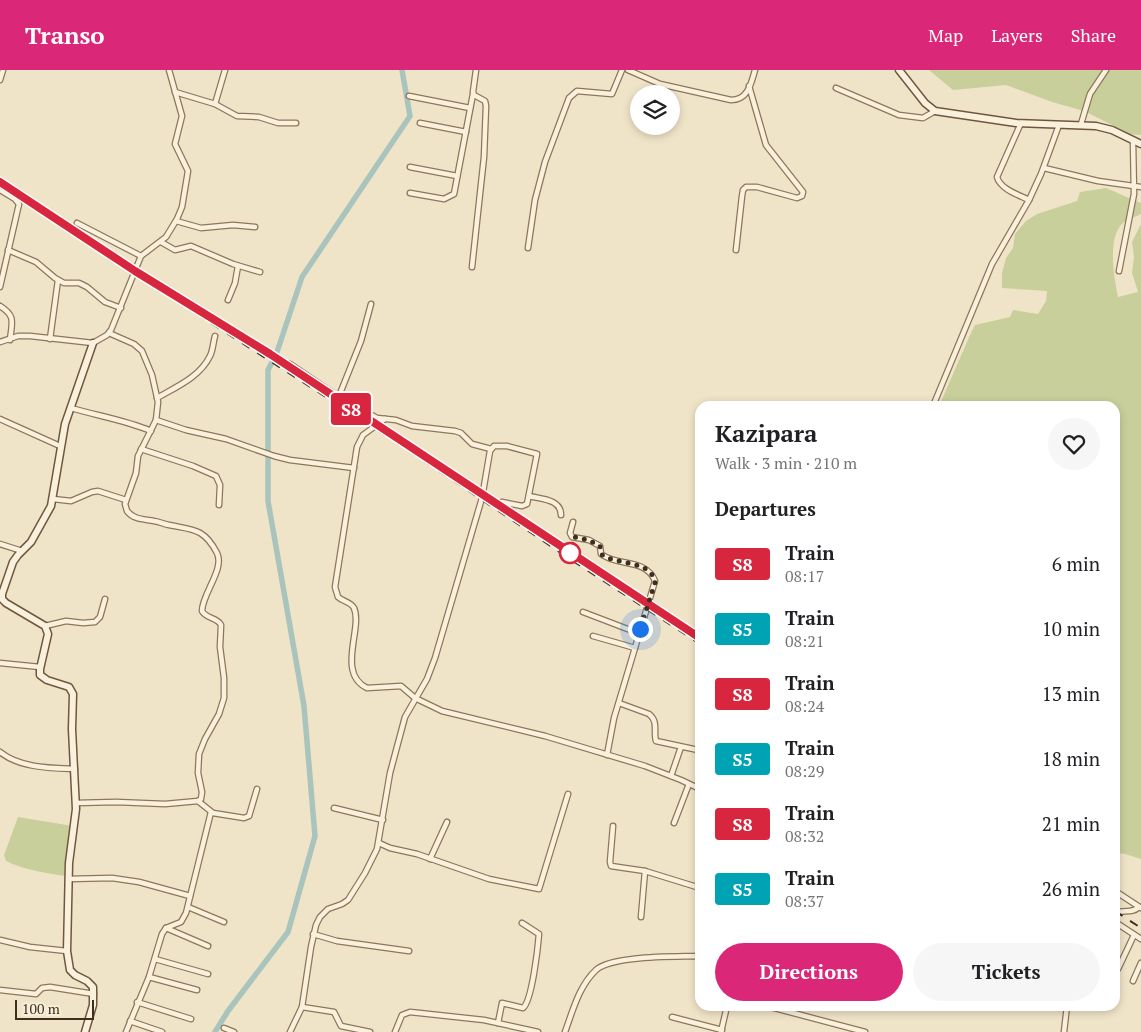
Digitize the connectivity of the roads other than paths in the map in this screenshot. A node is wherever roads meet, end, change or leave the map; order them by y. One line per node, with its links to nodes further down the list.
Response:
1 (2, 70): 10 (street)
2 (169, 70): 13 (street)
3 (225, 70): 16 (street)
4 (476, 70): 14 (street)
5 (622, 70): 39 (street)
6 (628, 70): 11 (street)
7 (755, 70): 11 (street)
8 (899, 70): 18 (street)
9 (1106, 70): 22 (street)
10 (0, 80)
11 (749, 86): 41 (street)
12 (836, 88): 18 (street)
13 (176, 92): 16 (street); 35 (street)
14 (473, 94): 17 (street); 44 (street)
15 (409, 96): 17 (street)
16 (215, 104): 19 (street)
17 (470, 108): 24 (street)
18 (935, 111): 21 (street)
19 (296, 123)
20 (420, 123): 24 (street)
21 (1021, 123): 23 (street); 34 (street)
22 (1080, 124): 23 (street); 25 (street)
23 (1059, 125): 28 (street)
24 (466, 132): 29 (street)
25 (1133, 141): 26 (street); 31 (street)
26 (1141, 144)
27 (410, 167): 29 (street)
28 (1044, 168): 31 (street); 34 (street)
29 (457, 176): 33 (street)
30 (1141, 187): 31 (street)
31 (1134, 188): 45 (street)
32 (0, 190): 40 (street)
33 (410, 193)
34 (1029, 200): 62 (street)
35 (176, 221): 37 (street); 38 (street)
36 (77, 223): 42 (street)
37 (254, 227)
38 (161, 242): 42 (street); 43 (street)
39 (528, 248)
40 (8, 250): 47 (street); 48 (street)
41 (736, 250)
42 (141, 256): 52 (street)
43 (238, 266): 46 (street); 49 (street)
44 (472, 267)
45 (1119, 271)
46 (260, 272)
47 (58, 280): 52 (street); 55 (street)
48 (0, 286)
49 (228, 300)
50 (371, 304): 60 (street)
51 (0, 306): 56 (street)
52 (121, 308): 53 (street)
53 (109, 333): 58 (street); 61 (street)
54 (215, 336): 61 (street)
55 (50, 339): 56 (street); 58 (street)
56 (10, 340): 57 (street)
57 (0, 342)
58 (93, 343): 63 (street)
59 (290, 364): 60 (street)
60 (338, 396): 65 (street)
61 (157, 398): 66 (street)
62 (935, 401)
63 (71, 408): 67 (street); 68 (street)
64 (0, 419): 68 (street)
65 (385, 419): 70 (street); 71 (street)
66 (156, 420): 67 (street); 71 (street)
67 (151, 432): 69 (street)
68 (60, 446): 73 (street)
69 (141, 449): 74 (street); 76 (street)
70 (491, 449): 72 (street); 90 (street)
71 (354, 468): 90 (street)
72 (529, 496): 75 (street); 77 (street)
73 (52, 499): 74 (street); 80 (street)
74 (126, 500): 102 (street)
75 (502, 502)
76 (219, 505)
77 (561, 515)
78 (573, 522): 85 (street)
79 (0, 544): 80 (street)
80 (22, 551): 82 (street)
81 (105, 599): 84 (street)
82 (3, 605): 84 (street)
83 (583, 612): 85 (street)
84 (45, 626): 89 (street)
85 (638, 633): 87 (street)
86 (593, 636): 87 (street)
87 (635, 648): 91 (street)
88 (0, 663): 89 (street)
89 (40, 667): 96 (street)
90 (415, 698): 95 (street); 106 (street)
91 (619, 703): 92 (street); 95 (street)
92 (681, 747): 93 (street); 97 (street)
93 (695, 749)
94 (0, 752): 96 (street)
95 (607, 755): 97 (street)
96 (75, 769): 103 (street)
97 (671, 776): 98 (street)
98 (690, 784): 99 (street); 108 (street)
99 (695, 786)
100 (257, 789): 105 (street)
101 (568, 794): 111 (street)
102 (198, 801): 103 (street); 105 (street)
103 (76, 802): 113 (street)
104 (334, 808): 106 (street)
105 (211, 812): 116 (street)
106 (383, 820): 110 (street)
107 (446, 822): 111 (street)
108 (674, 823)
109 (613, 826): 112 (street)
110 (379, 843): 111 (street); 125 (street)
111 (430, 859)
112 (645, 871): 114 (street); 120 (street)
113 (68, 879): 116 (street); 130 (street)
114 (695, 886)
115 (1120, 895): 118 (street)
116 (190, 896): 117 (street)
117 (188, 907): 121 (street); 124 (street)
118 (1140, 908): 119 (street)
119 (1120, 912)
120 (641, 917)
121 (224, 922)
122 (522, 923): 150 (street)
123 (1120, 925): 126 (street)
124 (166, 928): 129 (street); 133 (street)
125 (313, 934): 131 (street); 143 (street)
126 (1134, 935): 127 (street); 135 (street)
127 (1141, 939)
128 (0, 940): 130 (street)
129 (208, 946)
130 (67, 951): 141 (street)
131 (410, 951)
132 (695, 956): 161 (street)
133 (155, 959): 136 (street); 137 (street)
134 (1141, 964): 138 (street)
135 (1120, 965)
136 (208, 974)
137 (149, 977): 140 (street); 142 (street)
138 (1133, 981)
139 (0, 990): 141 (street)
140 (197, 990)
141 (94, 994): 153 (street)
142 (137, 1002): 148 (street); 149 (street)
143 (302, 1006): 157 (street); 158 (street)
144 (726, 1011): 152 (street)
145 (785, 1011): 162 (street)
146 (1066, 1011): 163 (street)
147 (672, 1017): 152 (street)
148 (191, 1018)
149 (130, 1021): 154 (street); 155 (street)
150 (498, 1023): 159 (street); 160 (street)
151 (224, 1028): 156 (street)
152 (722, 1031)
153 (84, 1032)
154 (126, 1032)
155 (162, 1032)
156 (234, 1032)
157 (290, 1032)
158 (370, 1032)
159 (394, 1032)
160 (538, 1032)
161 (565, 1032)
162 (866, 1032)
163 (1064, 1032)

